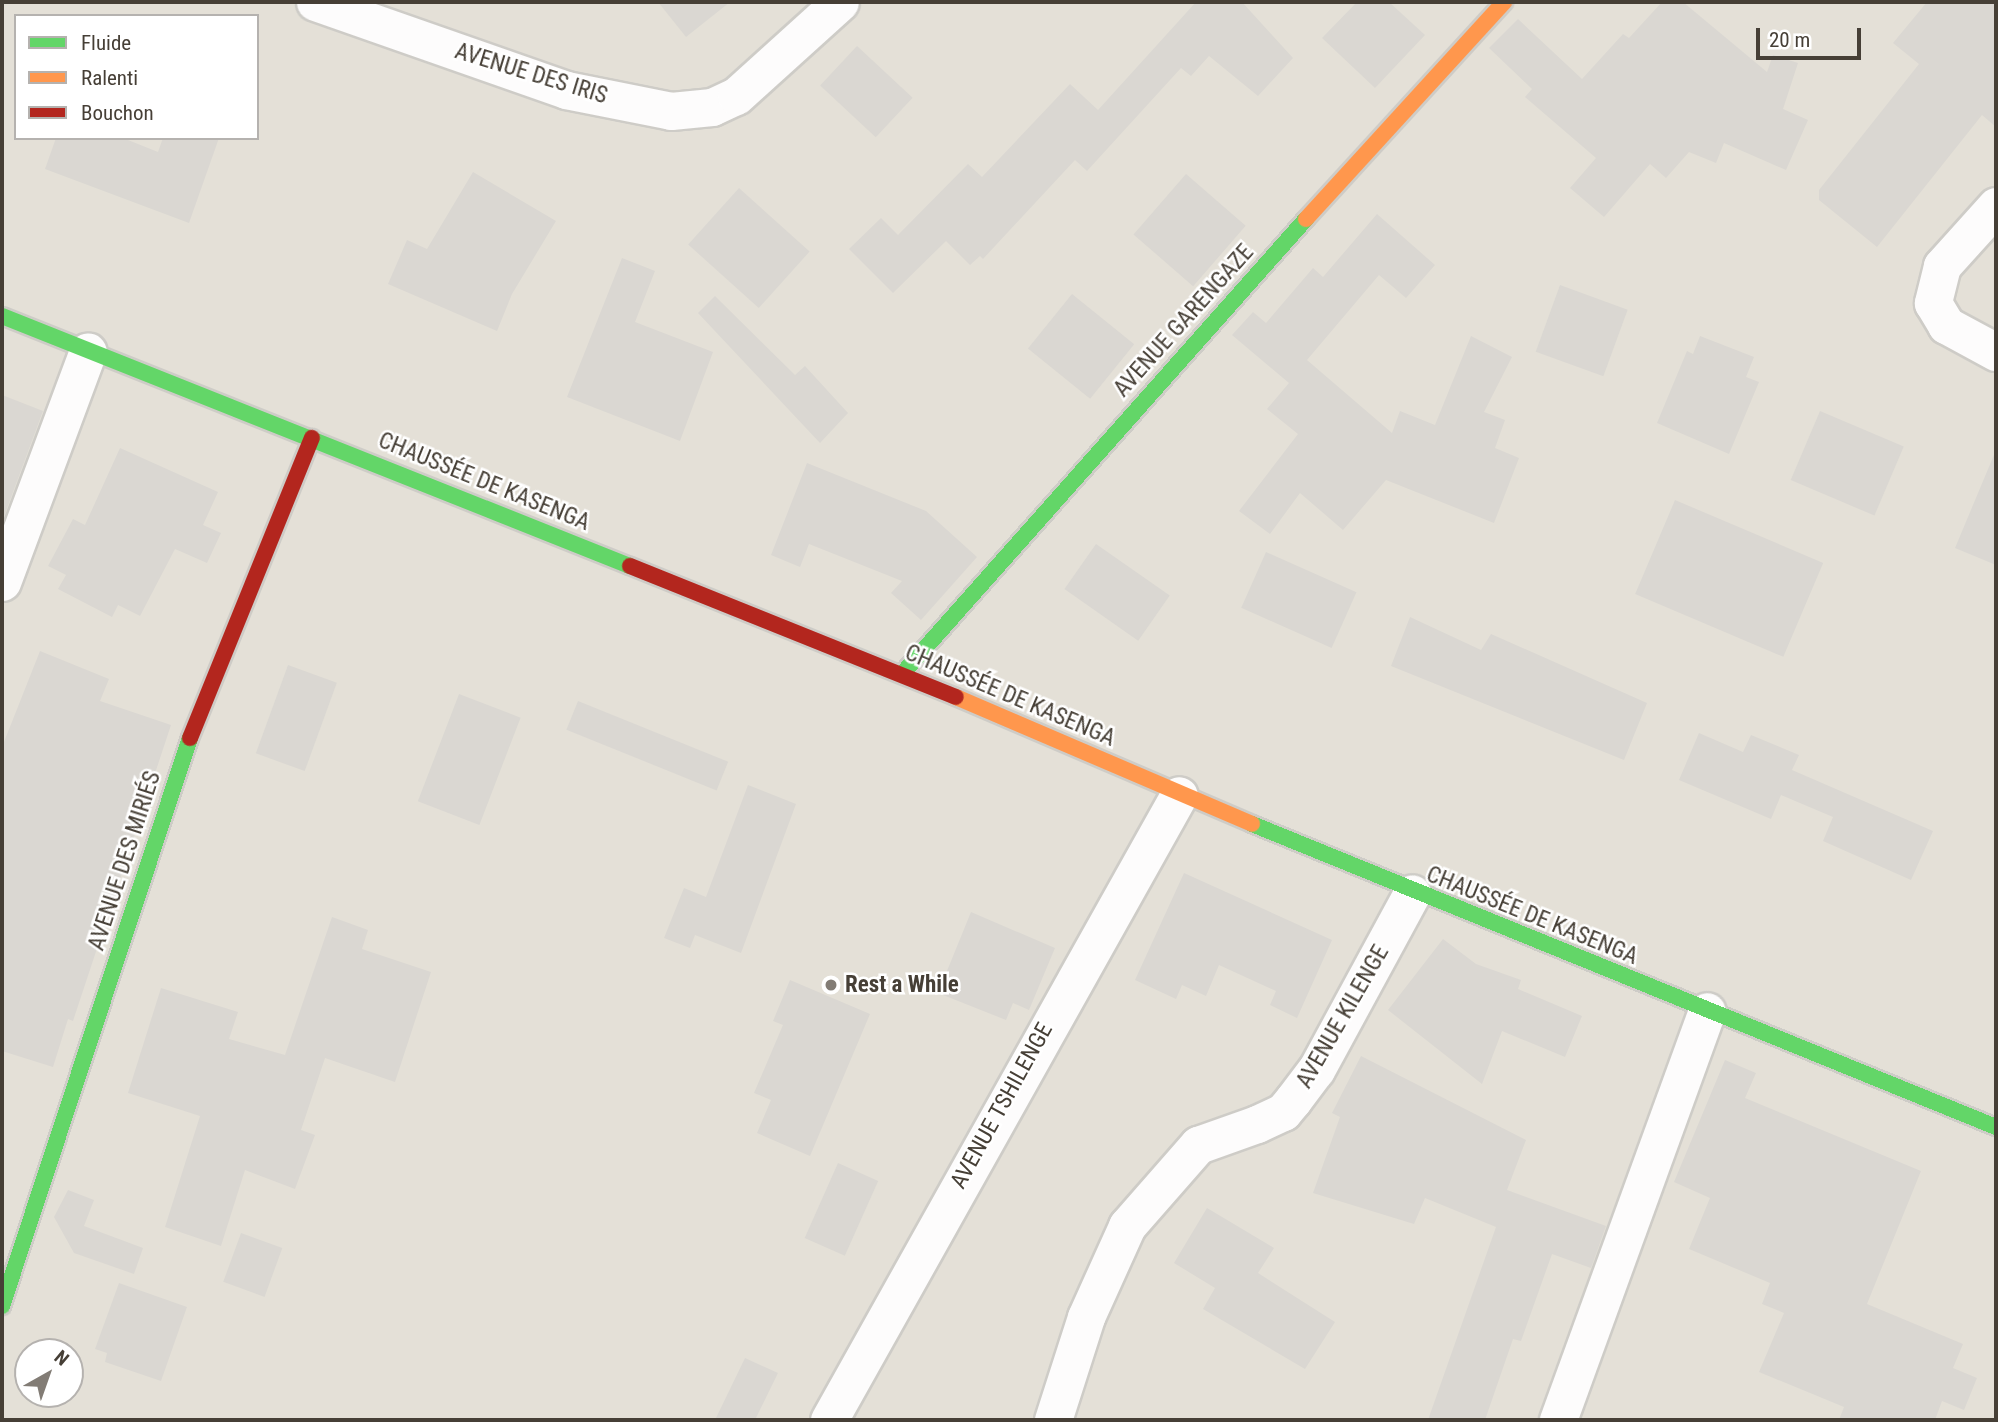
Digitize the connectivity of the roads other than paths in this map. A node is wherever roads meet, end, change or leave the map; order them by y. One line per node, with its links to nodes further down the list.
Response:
1 (315, 2): 2 (street, AVENUE DES IRIS)
2 (840, 2)
3 (1504, 2): 10 (main road, AVENUE GARENGAZE)
4 (1996, 206): 7 (street)
5 (2, 316): 6 (main road, CHAUSSÉE DE KASENGA)
6 (88, 351): 8 (main road, CHAUSSÉE DE KASENGA); 9 (street)
7 (1996, 352)
8 (312, 438): 10 (main road, CHAUSSÉE DE KASENGA); 15 (main road, AVENUE DES MIRIÉS)
9 (2, 582)
10 (902, 674): 11 (main road, CHAUSSÉE DE KASENGA)
11 (1179, 795): 12 (main road, CHAUSSÉE DE KASENGA); 16 (street, AVENUE TSHILENGE)
12 (1412, 892): 13 (main road, CHAUSSÉE DE KASENGA); 17 (street, AVENUE KILENGE)
13 (1707, 1011): 14 (main road, CHAUSSÉE DE KASENGA); 18 (street)
14 (1996, 1127)
15 (2, 1306)
16 (829, 1420)
17 (1053, 1420)
18 (1558, 1420)

